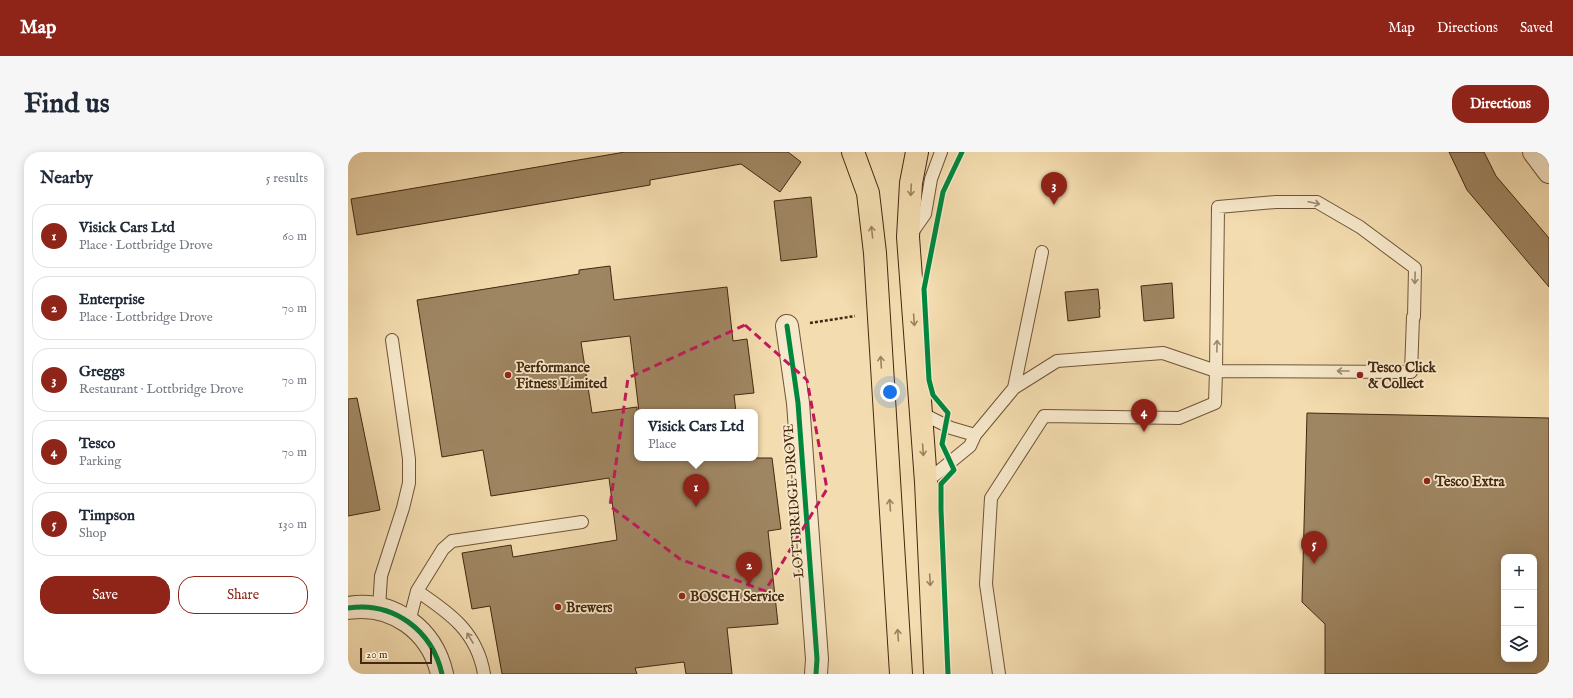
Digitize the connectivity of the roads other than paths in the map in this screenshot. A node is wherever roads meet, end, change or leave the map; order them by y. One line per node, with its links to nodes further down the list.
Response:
1 (853, 152): 23 (main road, one-way to 1)
2 (917, 152): 6 (main road, one-way to 6)
3 (941, 152): 6 (lane)
4 (1534, 152): 5 (street)
5 (1549, 172)
6 (908, 237): 12 (main road, one-way to 12)
7 (1042, 252): 11 (lane)
8 (787, 326): 22 (street, LOTTBRIDGE DROVE)
9 (392, 340): 18 (lane)
10 (1216, 370): 10 (lane, one-way to 10); 11 (lane); 25 (lane)
11 (1014, 388): 13 (lane)
12 (921, 413): 13 (lane); 14 (main road, one-way to 14)
13 (975, 435): 14 (lane)
14 (926, 482): 24 (main road, one-way to 24)
15 (582, 522): 16 (lane)
16 (417, 590): 19 (lane); 21 (lane, one-way to 16)
17 (348, 608): 18 (street)
18 (379, 608): 19 (street)
19 (409, 622): 20 (street)
20 (442, 674)
21 (484, 674)
22 (816, 674)
23 (901, 674)
24 (935, 674)
25 (999, 674)

